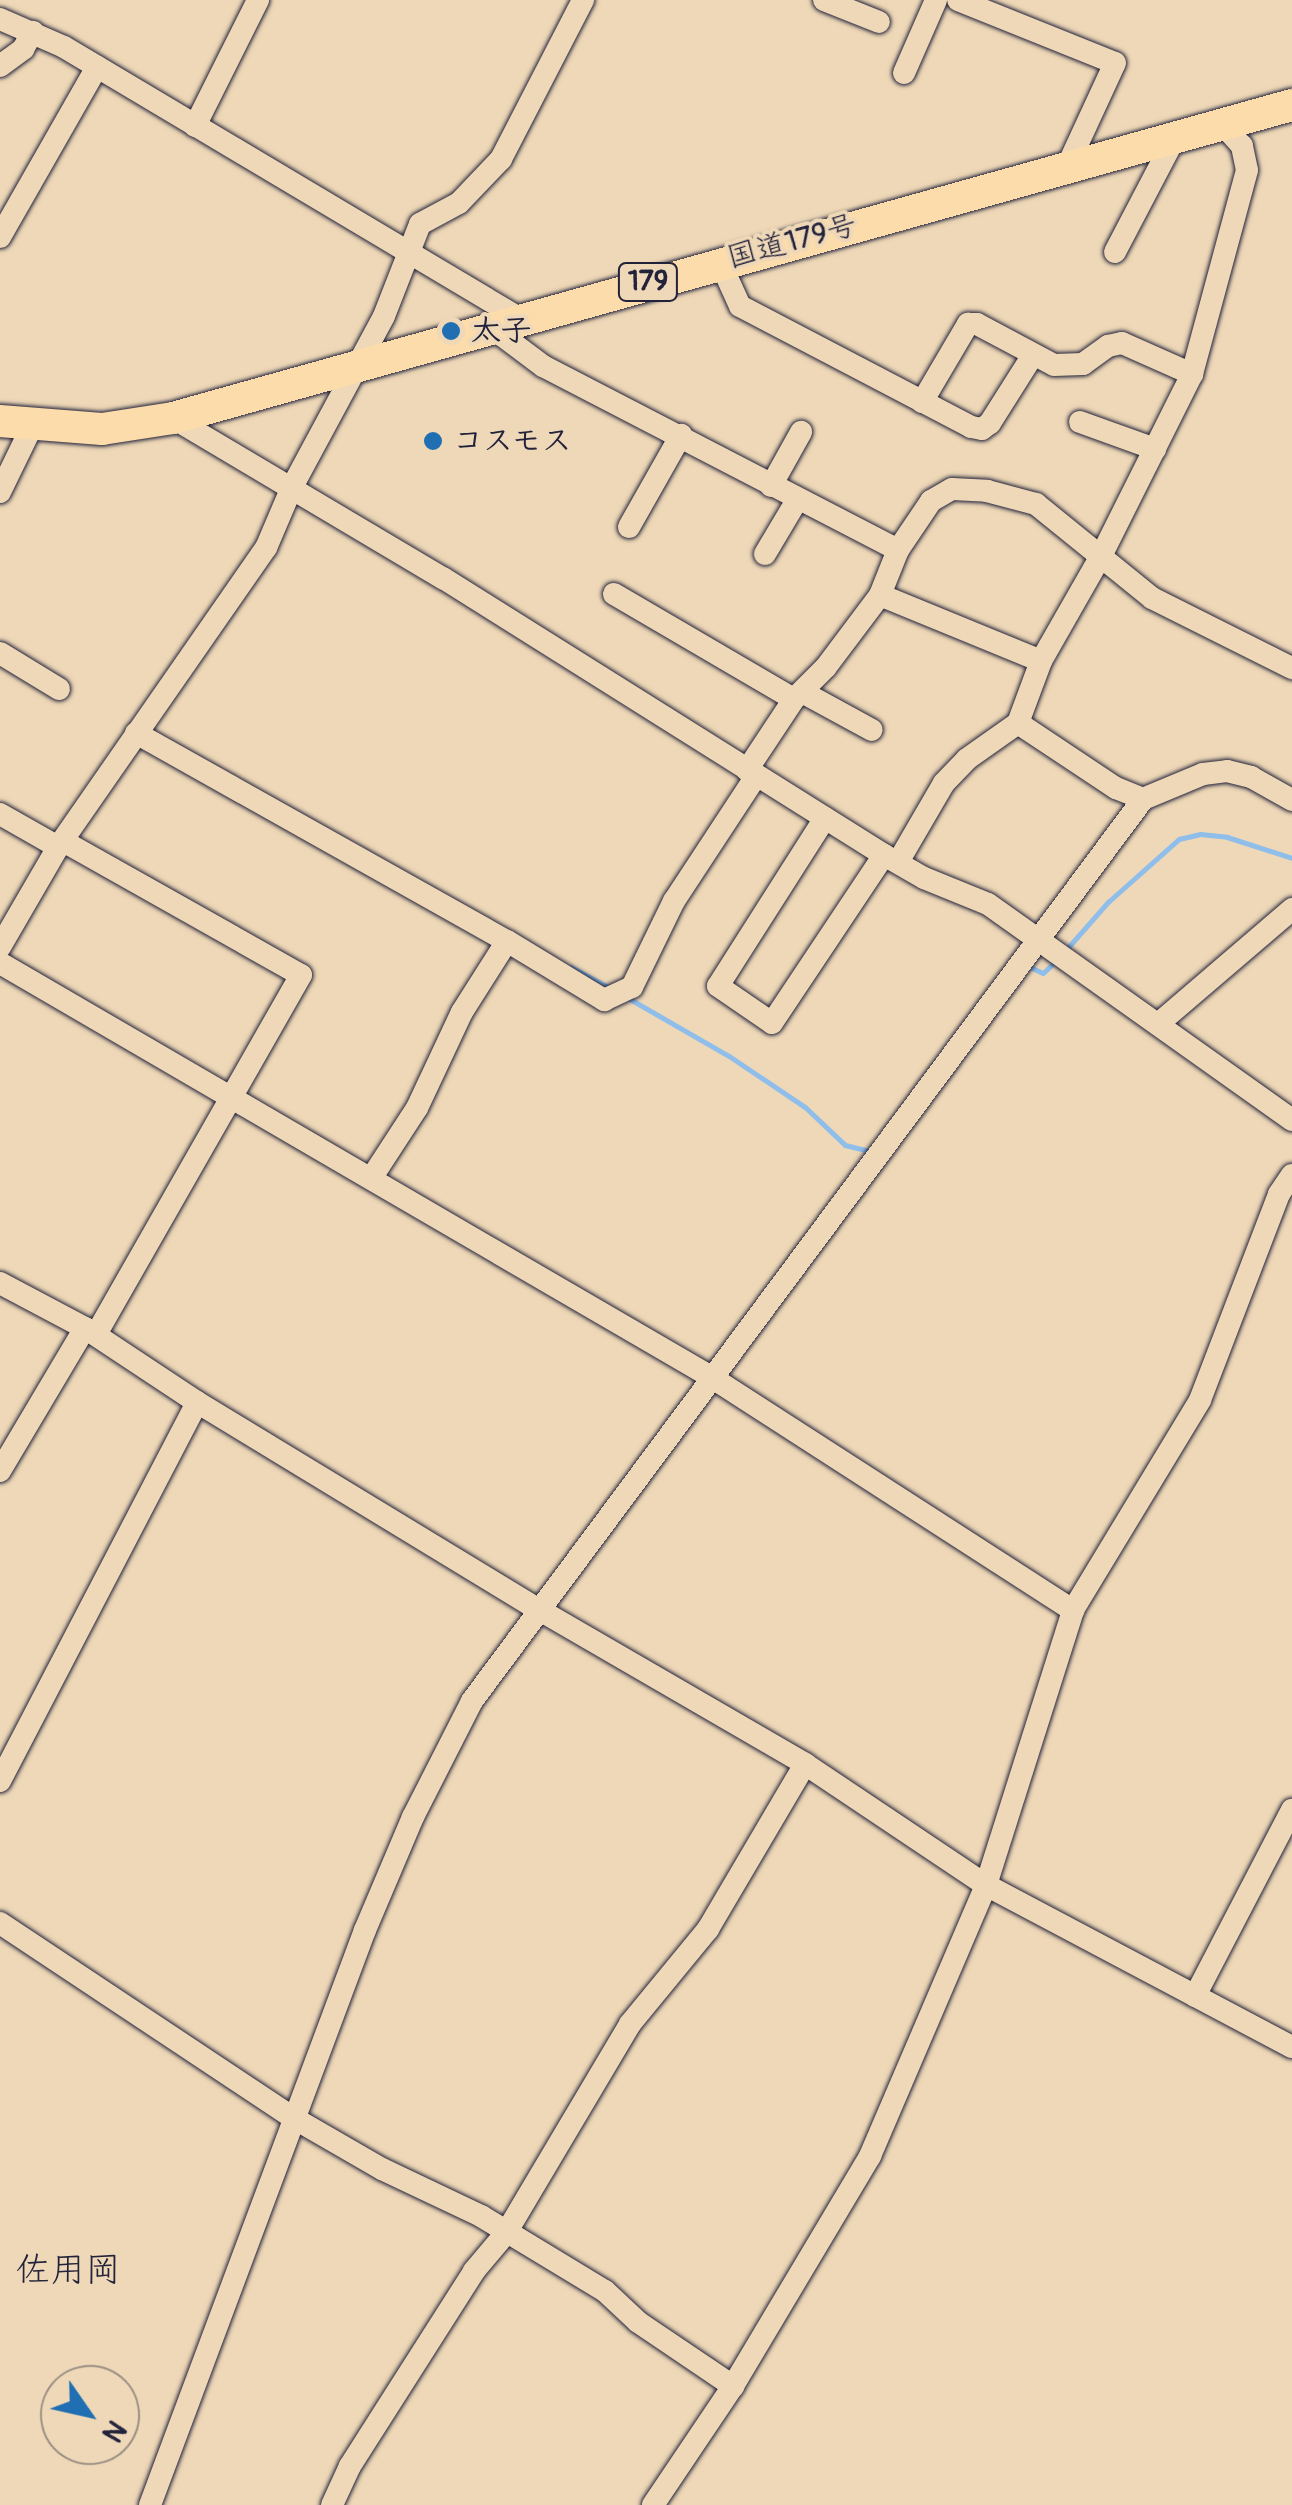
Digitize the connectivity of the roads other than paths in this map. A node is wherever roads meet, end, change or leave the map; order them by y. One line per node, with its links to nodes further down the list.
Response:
1 (7, 0): 7 (street)
2 (258, 0): 15 (street)
3 (583, 0): 20 (street)
4 (824, 0): 8 (street)
5 (936, 0): 12 (street)
6 (958, 0): 17 (street)
7 (0, 17): 9 (street)
8 (879, 22)
9 (33, 32): 10 (street); 11 (street)
10 (0, 66)
11 (97, 67): 15 (street); 18 (street)
12 (904, 73)
13 (1292, 105): 14 (highway, 国道179号 / 179)
14 (1222, 124): 16 (highway, 国道179号 / 179); 25 (street)
15 (195, 126): 20 (street)
16 (1175, 136): 17 (highway, 国道179号 / 179); 19 (street)
17 (1067, 167): 21 (highway, 国道179号 / 179)
18 (0, 237)
19 (1115, 252)
20 (406, 253): 22 (street); 24 (street)
21 (720, 262): 22 (highway, 国道179号 / 179); 26 (street)
22 (505, 323): 24 (highway, 国道179号 / 179); 31 (street)
23 (1033, 355): 25 (street); 26 (street); 26 (street)
24 (353, 368): 27 (highway, 国道179号 / 179); 34 (street)
25 (1192, 374): 32 (street)
26 (922, 402)
27 (174, 418): 29 (highway, 国道179号 / 179); 34 (street)
28 (1080, 422): 32 (street)
29 (16, 424): 35 (street)
30 (801, 432): 33 (street)
31 (681, 435): 33 (street); 37 (street)
32 (1155, 449): 40 (street)
33 (771, 486): 36 (street)
34 (292, 487): 50 (street); 51 (street)
35 (0, 492)
36 (797, 500): 38 (street); 39 (street)
37 (629, 527)
38 (898, 550): 40 (street); 42 (street)
39 (765, 554)
40 (1101, 556): 44 (street); 45 (street)
41 (614, 594): 47 (street)
42 (880, 595): 44 (street); 47 (street)
43 (0, 653): 46 (street)
44 (1041, 662): 48 (street)
45 (1292, 668)
46 (59, 689)
47 (799, 696): 49 (street); 51 (street)
48 (1018, 723): 52 (street); 57 (street)
49 (872, 730)
50 (136, 733): 56 (street); 59 (street)
51 (752, 773): 55 (street); 59 (street)
52 (1143, 799): 53 (street); 60 (street)
53 (1292, 800)
54 (0, 814): 56 (street)
55 (825, 818): 57 (street); 57 (street)
56 (61, 844): 61 (street); 64 (street)
57 (891, 858): 60 (street)
58 (1292, 910): 63 (street)
59 (506, 940): 67 (street)
60 (1037, 940): 63 (street); 70 (street)
61 (0, 947)
62 (0, 963): 64 (street)
63 (1158, 1024): 65 (street)
64 (232, 1095): 67 (street); 69 (street)
65 (1292, 1120)
66 (1292, 1175): 74 (street)
67 (372, 1176): 70 (street)
68 (0, 1283): 69 (street)
69 (90, 1331): 71 (street); 72 (street)
70 (711, 1377): 73 (street); 74 (street)
71 (197, 1402): 73 (street); 76 (street)
72 (0, 1471)
73 (538, 1610): 75 (street); 82 (street)
74 (1073, 1610): 78 (street)
75 (805, 1764): 78 (street); 83 (street)
76 (0, 1781)
77 (1292, 1810): 80 (street)
78 (986, 1885): 80 (street); 84 (street)
79 (0, 1923): 82 (street)
80 (1195, 1996): 81 (street)
81 (1292, 2047)
82 (297, 2120): 83 (street); 85 (street)
83 (506, 2233): 84 (street); 86 (street)
84 (733, 2386): 87 (street)
85 (150, 2505)
86 (332, 2505)
87 (653, 2505)

